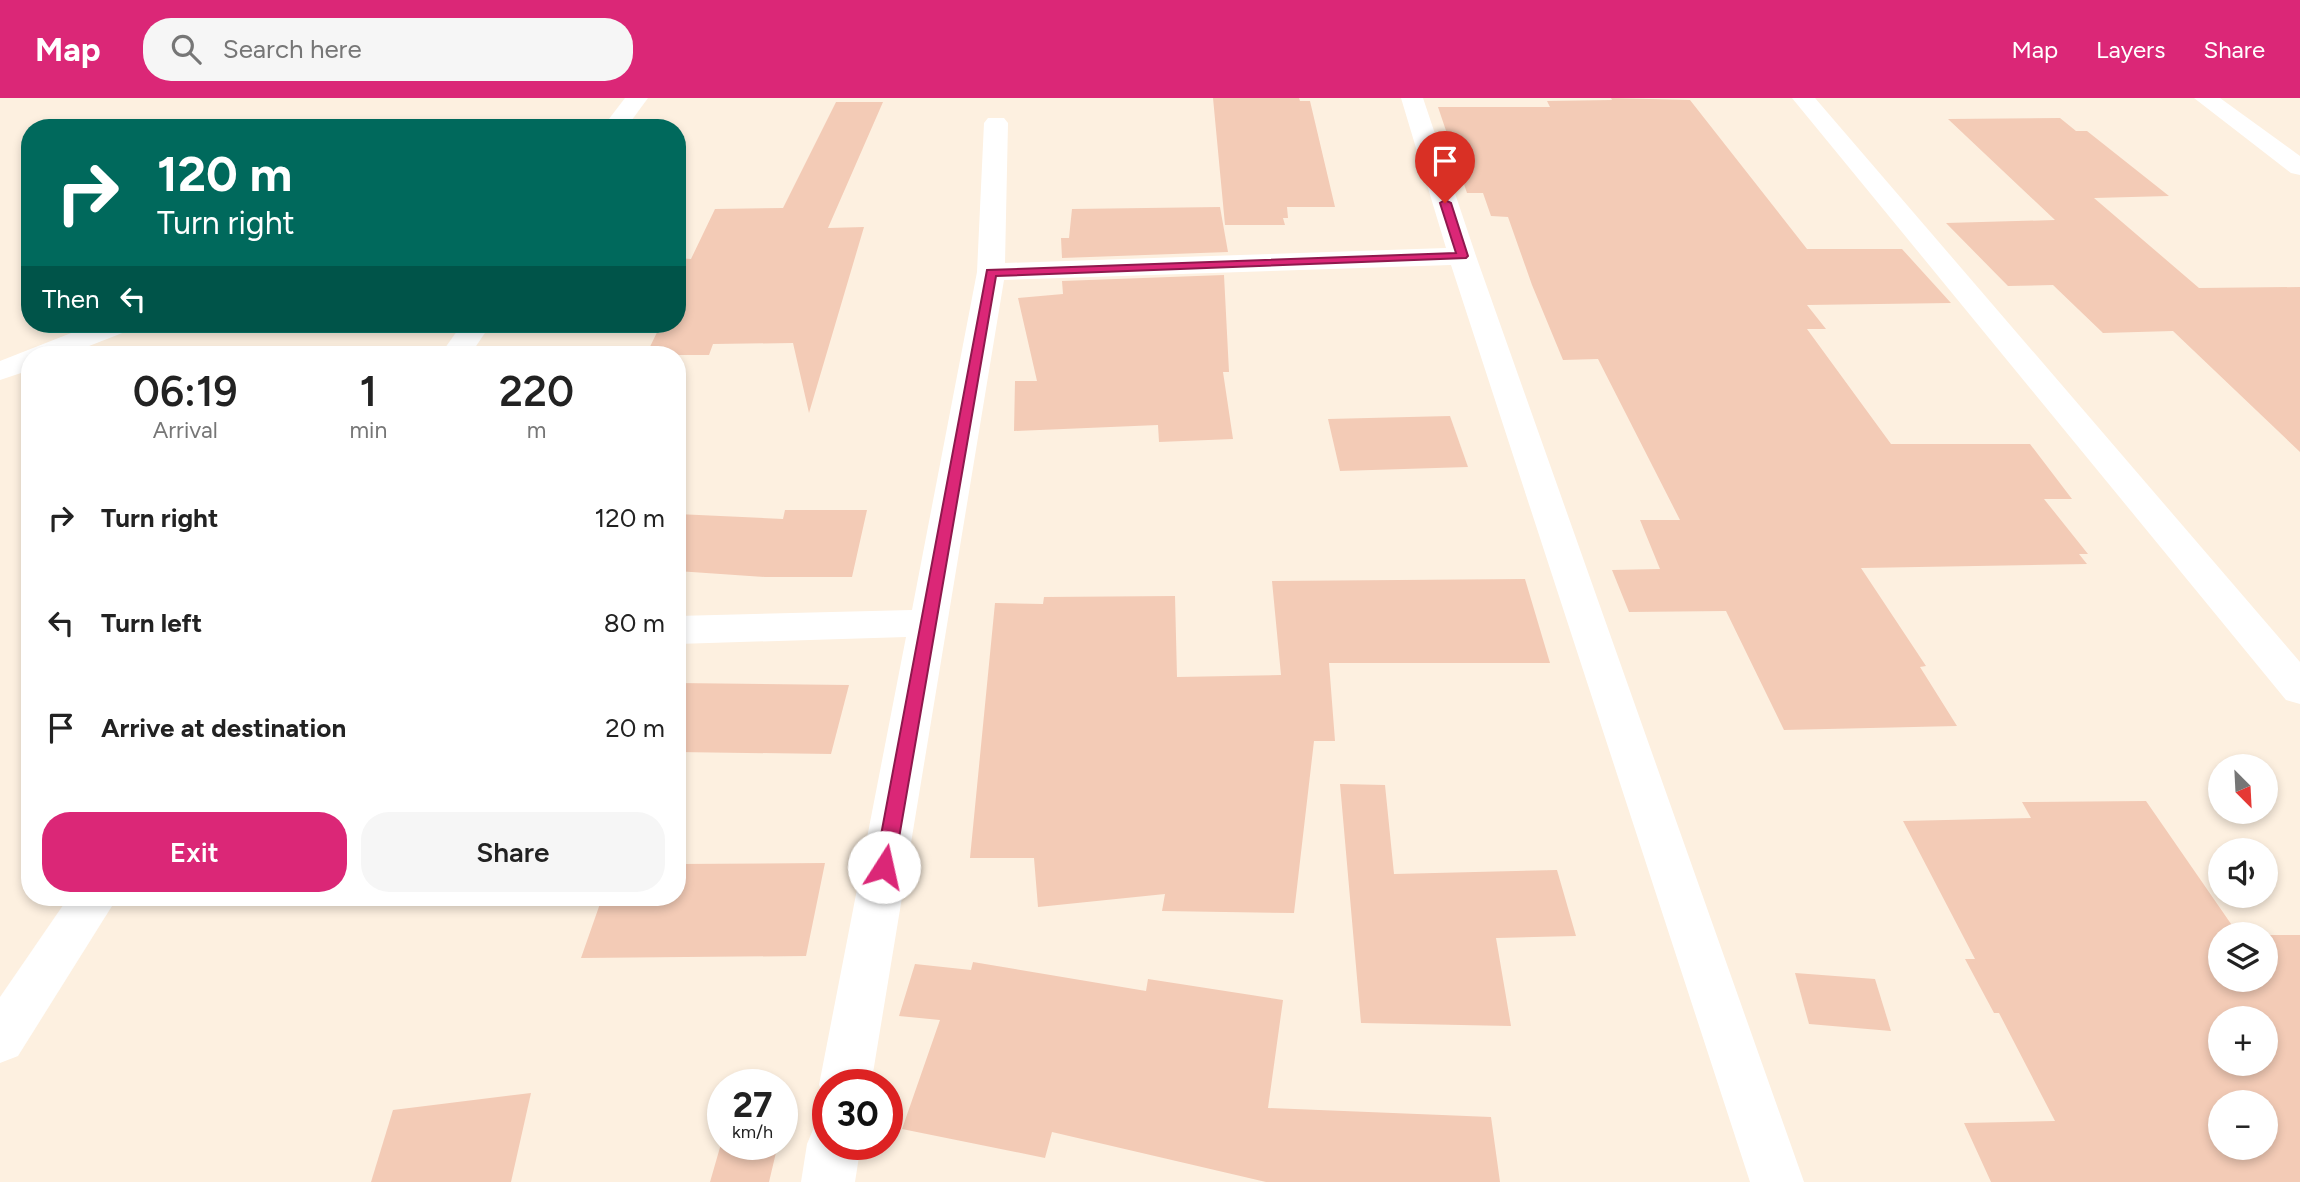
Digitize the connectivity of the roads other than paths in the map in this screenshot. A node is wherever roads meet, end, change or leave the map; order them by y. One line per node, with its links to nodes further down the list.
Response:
1 (637, 98): 5 (street)
2 (1412, 98): 8 (street)
3 (1803, 98): 16 (street)
4 (2205, 98): 7 (street)
5 (621, 119)
6 (996, 123): 9 (street)
7 (2300, 168)
8 (1462, 256): 9 (street); 22 (street)
9 (991, 272): 14 (street)
10 (97, 333): 11 (street)
11 (63, 346)
12 (21, 363): 13 (street)
13 (0, 371)
14 (928, 623): 15 (street); 19 (street)
15 (686, 630)
16 (2300, 689)
17 (89, 906): 18 (street)
18 (0, 1040)
19 (848, 1069)
20 (831, 1160): 21 (street)
21 (828, 1182)
22 (1777, 1182)

